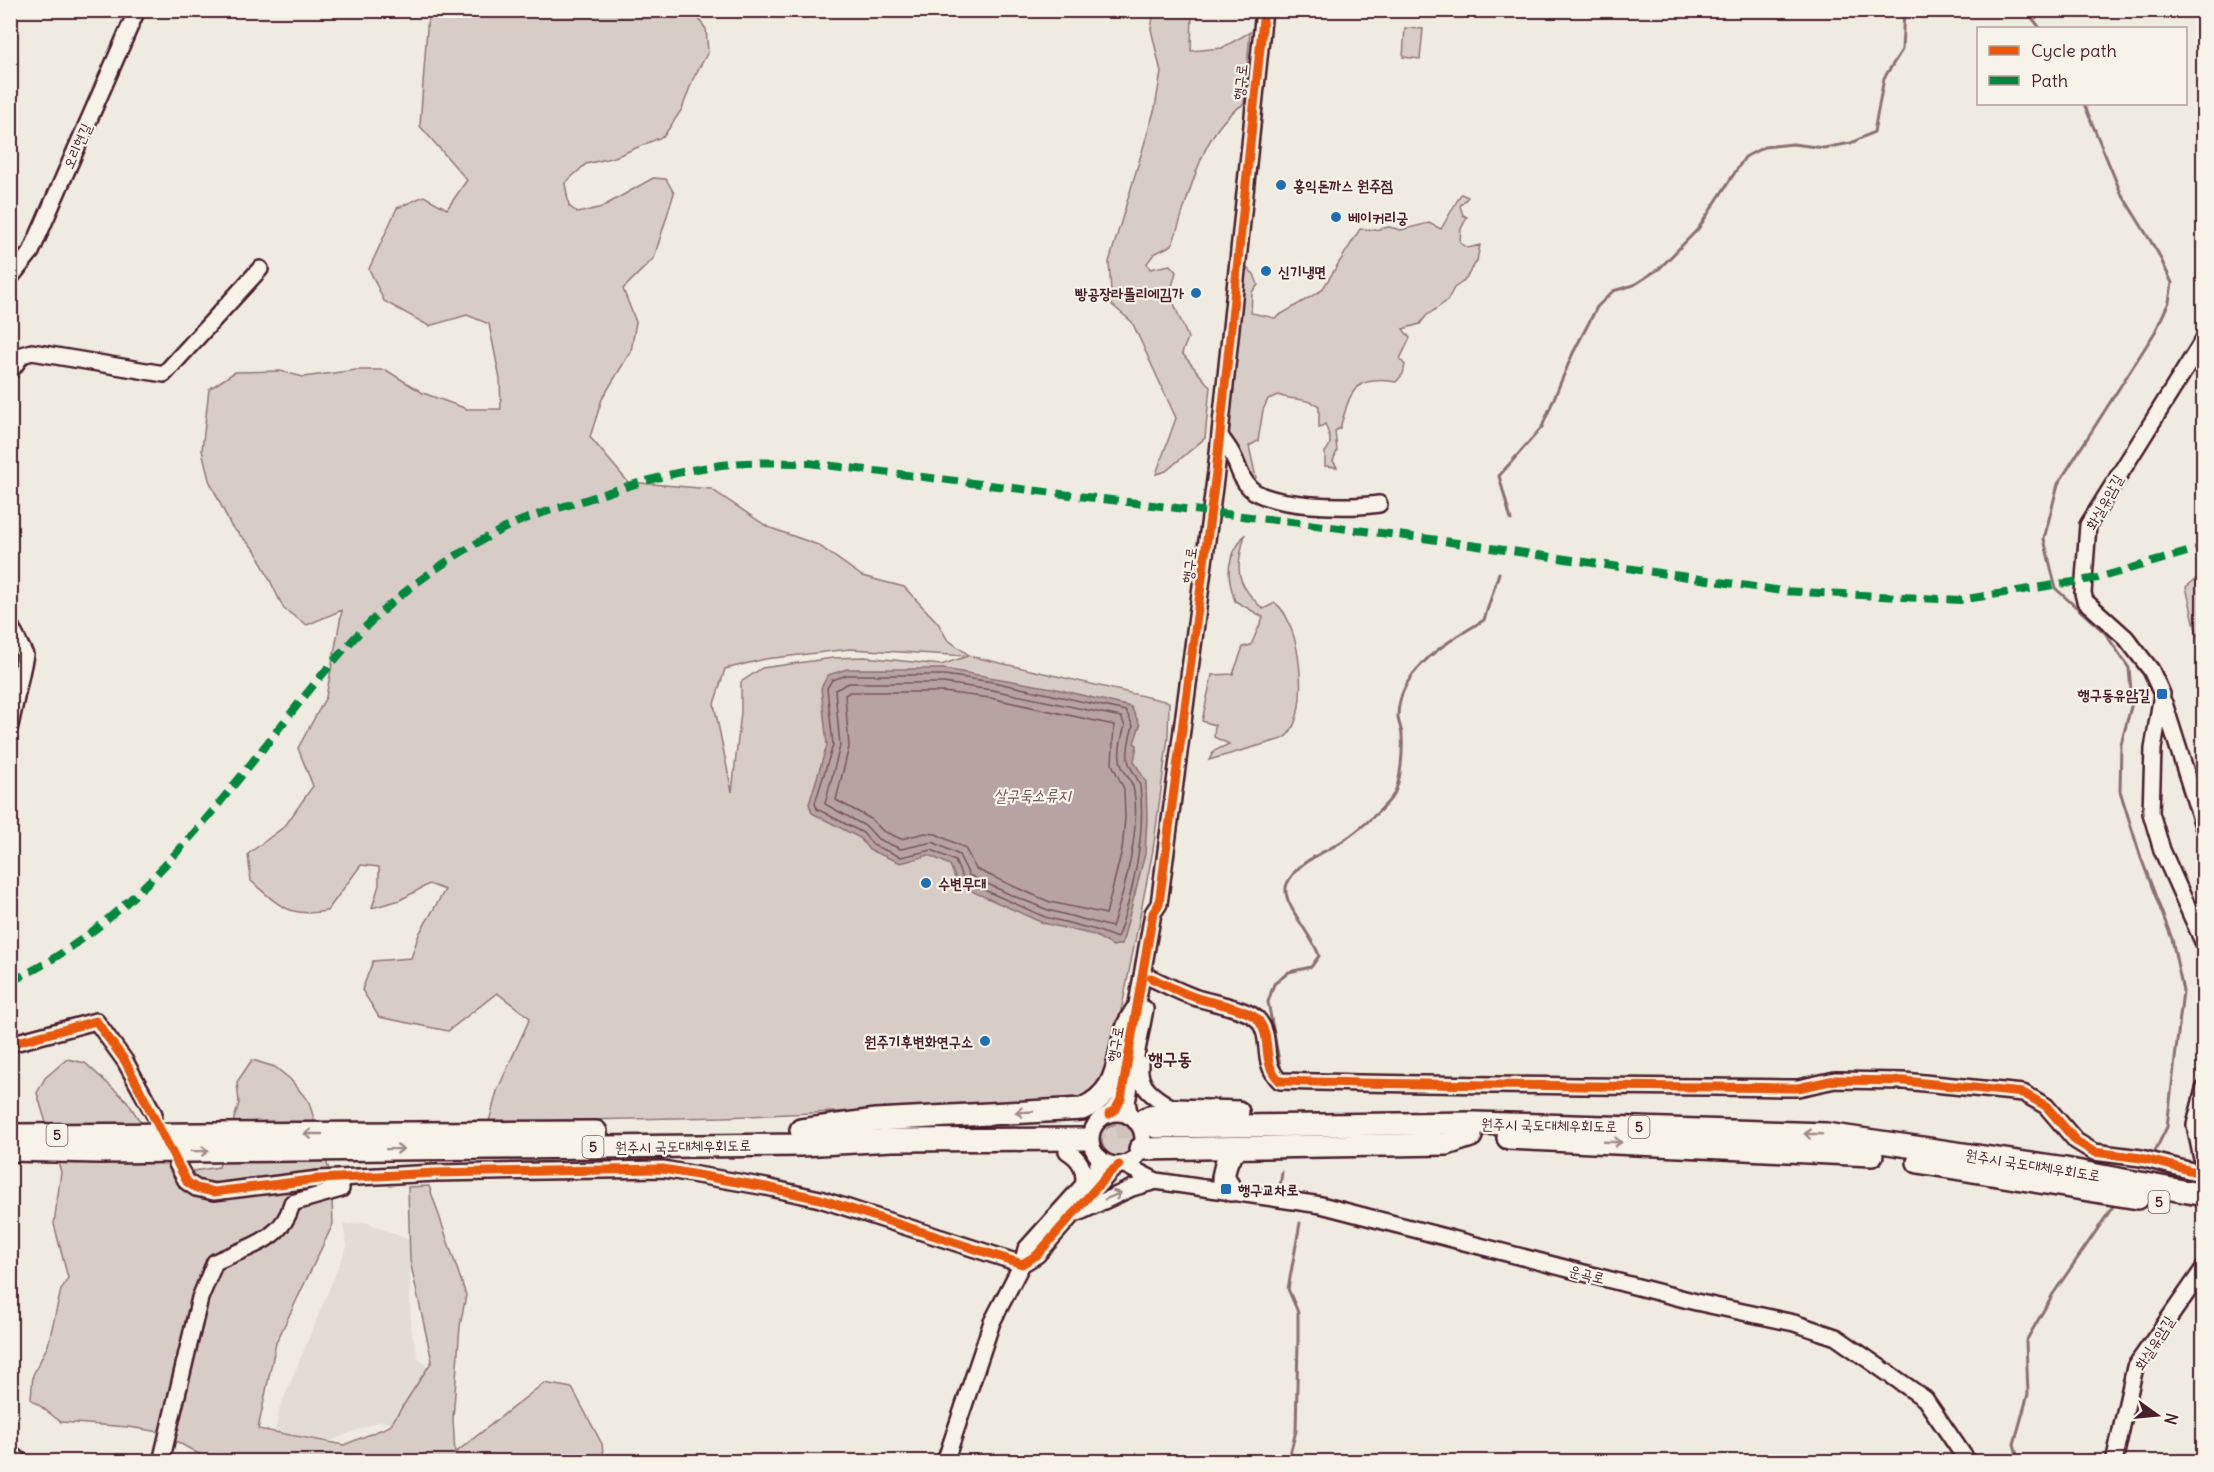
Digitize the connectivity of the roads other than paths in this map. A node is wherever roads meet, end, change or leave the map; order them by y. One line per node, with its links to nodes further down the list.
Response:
1 (137, 10): 4 (street, 오리현길)
2 (1264, 10): 7 (street, 행구로)
3 (260, 268): 6 (street)
4 (10, 278)
5 (2204, 339): 10 (street, 화실유암길)
6 (10, 372)
7 (1220, 436): 8 (street); 13 (street, 행구로)
8 (1379, 504)
9 (10, 626): 11 (street)
10 (2162, 694): 12 (street, 화실유암길); 14 (street)
11 (10, 726)
12 (2204, 829)
13 (1159, 904): 15 (street, 행구로); 16 (street, 행구로)
14 (2204, 944)
15 (1151, 978): 16 (street, 행구로); 32 (street)
16 (1141, 1011): 19 (street); 21 (street, 행구로); 23 (highway)
17 (10, 1044): 20 (street)
18 (2204, 1089): 32 (street)
19 (1176, 1110): 21 (street); 22 (highway)
20 (154, 1114)
21 (1133, 1119): 23 (street); 29 (street)
22 (1472, 1130): 27 (highway); 29 (highway, 5); 36 (highway, 5)
23 (1094, 1131): 25 (highway, 원주시 국도대체우회도로 / 5); 29 (street); 30 (street); 35 (street)
24 (10, 1135): 26 (highway, 5)
25 (801, 1137): 26 (highway, 원주시 국도대체우회도로 / 5); 30 (highway)
26 (102, 1144): 28 (highway, 5)
27 (1236, 1149): 29 (highway); 37 (highway)
28 (10, 1150)
29 (1138, 1150): 34 (street); 40 (street)
30 (1067, 1151): 35 (street)
31 (177, 1164): 33 (street)
32 (2199, 1171)
33 (340, 1178): 41 (street); 45 (street)
34 (1156, 1181): 37 (street, 운곡로); 40 (street, one-way to 34)
35 (1084, 1182): 41 (street)
36 (2117, 1187): 38 (highway, 5); 39 (highway, 5)
37 (1231, 1190): 47 (street, 운곡로)
38 (2204, 1195)
39 (2204, 1210)
40 (1071, 1216): 41 (street)
41 (1022, 1264): 46 (street)
42 (2204, 1268): 48 (street, 화실유암길)
43 (10, 1454): 44 (street)
44 (22, 1461)
45 (161, 1461)
46 (945, 1461)
47 (1968, 1461)
48 (2114, 1461)

